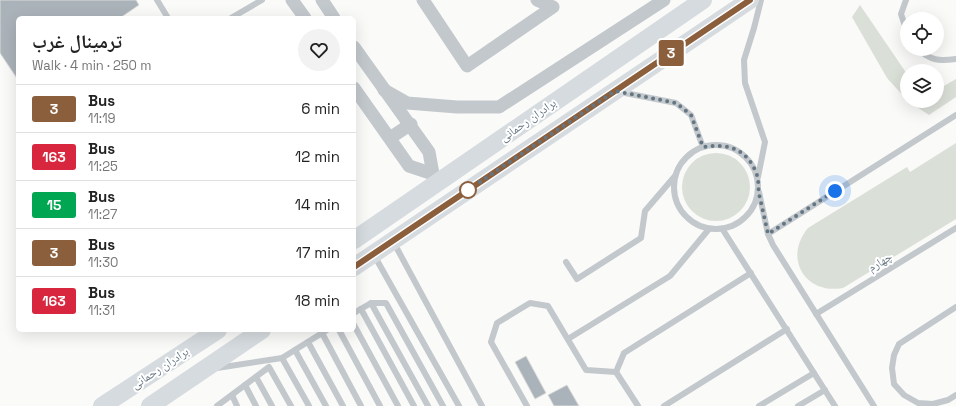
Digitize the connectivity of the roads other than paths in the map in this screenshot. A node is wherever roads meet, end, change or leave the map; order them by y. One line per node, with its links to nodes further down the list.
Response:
1 (157, 0): 13 (lane)
2 (262, 0): 14 (lane)
3 (292, 0): 15 (street)
4 (322, 0): 16 (street)
5 (423, 0): 6 (street)
6 (537, 0)
7 (664, 0): 20 (street)
8 (703, 0): 29 (main road, برادران رحمانی)
9 (750, 0): 22 (main road, برادران رحمانی)
10 (760, 0): 28 (lane)
11 (906, 0): 12 (lane)
12 (902, 12)
13 (167, 16)
14 (234, 16)
15 (304, 16)
16 (333, 16)
17 (356, 49): 20 (street)
18 (928, 56): 19 (lane)
19 (956, 58)
20 (384, 90): 24 (street)
21 (356, 91): 25 (street)
22 (615, 91): 26 (lane); 36 (main road, برادران رحمانی)
23 (956, 114): 34 (lane)
24 (410, 124): 25 (street); 29 (street)
25 (390, 138): 29 (street)
26 (703, 147): 27 (lane); 28 (lane)
27 (675, 176): 32 (lane); 38 (lane)
28 (758, 177): 30 (lane)
29 (436, 178): 35 (main road, برادران رحمانی)
30 (759, 191): 33 (lane); 34 (lane)
31 (956, 228): 45 (lane, چهارم)
32 (709, 229): 33 (lane); 52 (lane)
33 (723, 230): 40 (lane)
34 (768, 234): 45 (lane)
35 (356, 238)
36 (393, 241): 37 (main road, برادران رحمانی); 82 (lane)
37 (373, 254): 39 (main road, برادران رحمانی); 81 (lane)
38 (566, 262)
39 (356, 266)
40 (751, 273): 47 (lane); 57 (lane)
41 (371, 303): 43 (lane); 79 (lane); 80 (lane)
42 (956, 307): 63 (lane)
43 (361, 309): 44 (lane); 78 (lane)
44 (356, 312)
45 (816, 314): 88 (lane)
46 (356, 329): 77 (lane)
47 (787, 329): 58 (lane); 85 (lane)
48 (215, 332): 65 (main road, برادران رحمانی)
49 (259, 332): 56 (main road)
50 (324, 332): 53 (lane); 75 (lane)
51 (340, 332): 76 (lane)
52 (568, 339): 57 (lane); 83 (lane)
53 (308, 342): 54 (lane); 74 (lane)
54 (295, 350): 55 (lane); 73 (lane)
55 (282, 358): 56 (lane); 72 (lane)
56 (204, 370): 66 (main road)
57 (616, 372): 84 (lane)
58 (814, 373): 61 (lane); 86 (lane)
59 (256, 377): 60 (lane); 70 (lane); 71 (lane)
60 (245, 385): 62 (lane); 69 (lane)
61 (825, 390): 64 (lane); 87 (lane)
62 (232, 395): 67 (lane); 68 (lane)
63 (956, 395)
64 (833, 404)
65 (102, 406)
66 (150, 406)
67 (218, 406)
68 (238, 406)
69 (256, 406)
70 (272, 406)
71 (291, 406)
72 (309, 406)
73 (326, 406)
74 (343, 406)
75 (361, 406)
76 (380, 406)
77 (398, 406)
78 (414, 406)
79 (428, 406)
80 (443, 406)
81 (459, 406)
82 (482, 406)
83 (527, 406)
84 (638, 406)
85 (664, 406)
86 (759, 406)
87 (798, 406)
88 (874, 406)

